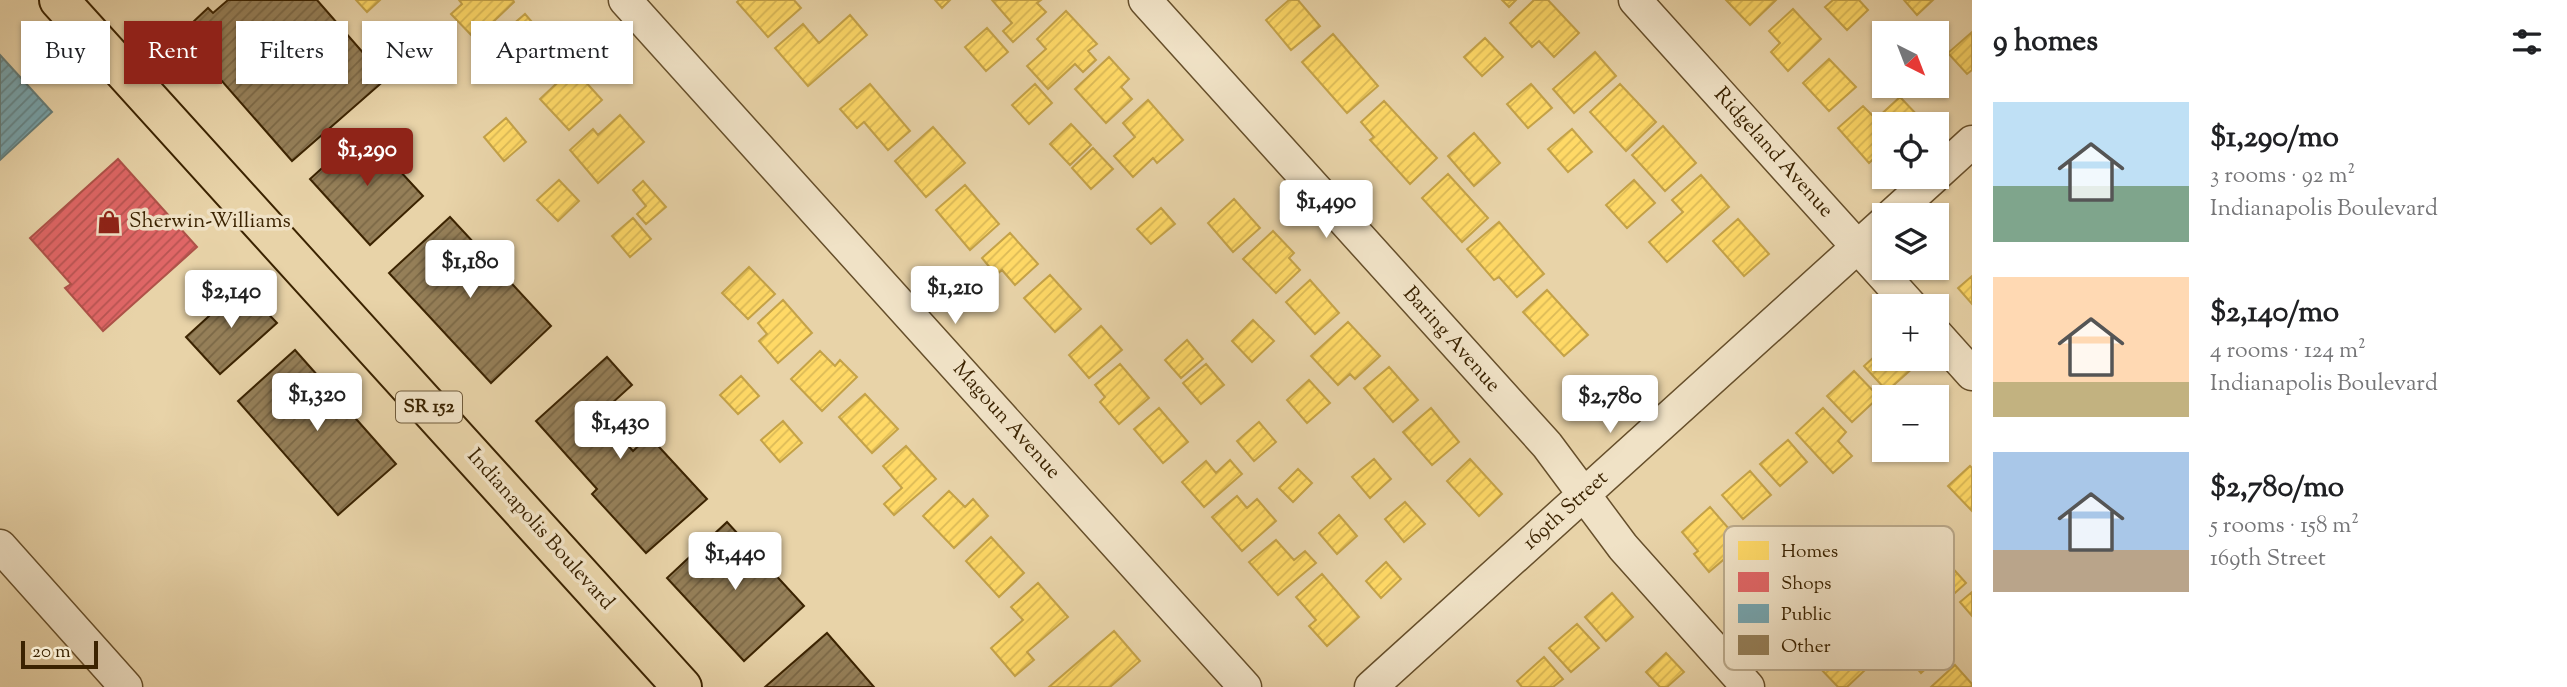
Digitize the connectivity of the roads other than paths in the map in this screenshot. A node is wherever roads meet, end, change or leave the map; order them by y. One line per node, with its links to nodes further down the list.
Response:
1 (59, 0): 19 (main road, Indianapolis Boulevard / SR 152)
2 (625, 0): 20 (street, Magoun Avenue)
3 (1145, 0): 14 (street, Baring Avenue)
4 (1635, 0): 10 (street, Ridgeland Avenue)
5 (1972, 142): 6 (street)
6 (1949, 163)
7 (1921, 189): 8 (street)
8 (1905, 203)
9 (1872, 234): 10 (street, 169th Street)
10 (1858, 246): 11 (street, Ridgeland Avenue); 14 (street, 169th Street)
11 (1900, 294)
12 (1949, 348): 13 (street)
13 (1972, 374)
14 (1583, 495): 16 (street, Baring Avenue); 21 (street, 169th Street)
15 (0, 546): 18 (street)
16 (1724, 660)
17 (1733, 670): 22 (street, Baring Avenue)
18 (126, 687)
19 (682, 687)
20 (1245, 687)
21 (1371, 687)
22 (1748, 687)

